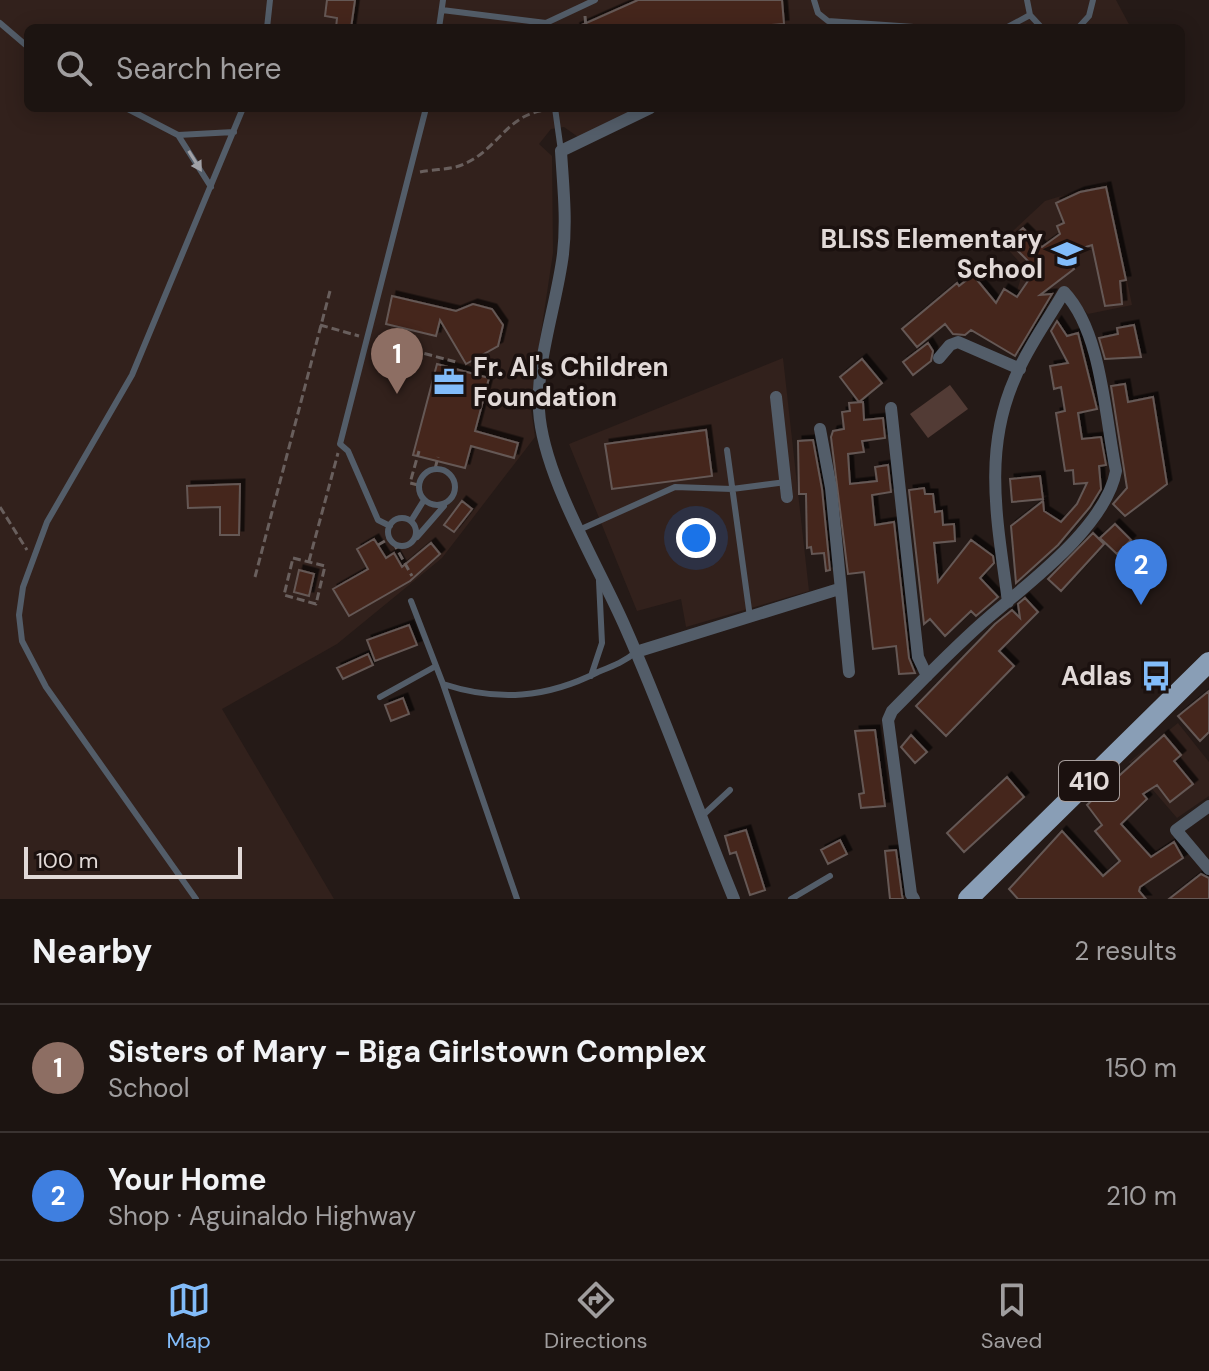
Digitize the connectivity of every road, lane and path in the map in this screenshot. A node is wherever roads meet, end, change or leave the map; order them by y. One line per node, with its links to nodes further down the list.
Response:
1 (270, 0): 10 (lane)
2 (443, 0): 7 (lane)
3 (595, 0): 13 (lane)
4 (814, 0): 14 (lane)
5 (1027, 0): 8 (lane)
6 (1093, 0): 17 (lane)
7 (442, 10): 11 (lane); 12 (lane)
8 (1030, 15): 15 (lane); 16 (lane)
9 (0, 23): 18 (lane)
10 (267, 24)
11 (440, 24)
12 (539, 24)
13 (548, 24)
14 (871, 24)
15 (1013, 24)
16 (1038, 24)
17 (1082, 24)
18 (24, 44)
19 (134, 112): 26 (lane)
20 (242, 112): 25 (lane)
21 (425, 112): 28 (lane)
22 (528, 112): 28 (path)
23 (555, 112): 27 (lane)
24 (642, 112): 27 (street)
25 (234, 132): 26 (lane); 29 (lane)
26 (178, 135): 29 (lane, one-way to 29)
27 (561, 151): 53 (street)
28 (409, 173): 32 (lane)
29 (211, 187): 57 (lane)
30 (330, 291): 31 (path)
31 (320, 325): 32 (path); 61 (path)
32 (366, 337): 34 (path); 39 (lane)
33 (939, 358): 35 (street)
34 (456, 362)
35 (1020, 369): 64 (street); 64 (street)
36 (776, 397): 44 (street)
37 (891, 408): 71 (street)
38 (820, 429): 62 (street)
39 (340, 444): 52 (lane); 58 (path)
40 (727, 450): 46 (lane)
41 (419, 451): 45 (path)
42 (438, 457): 43 (path)
43 (435, 469): 45 (lane); 49 (lane)
44 (786, 482): 46 (lane); 47 (street)
45 (418, 485): 48 (lane)
46 (732, 489): 53 (lane); 65 (lane)
47 (787, 497)
48 (424, 500): 49 (lane); 51 (lane)
49 (446, 503): 54 (lane)
50 (0, 507): 57 (path)
51 (411, 521): 52 (lane); 54 (lane)
52 (390, 526): 55 (lane)
53 (579, 530): 59 (street)
54 (414, 539): 55 (lane)
55 (391, 540): 56 (path); 60 (path)
56 (378, 545)
57 (31, 557): 79 (lane)
58 (309, 561): 58 (path)
59 (598, 564): 66 (street); 70 (lane)
60 (412, 576)
61 (255, 577)
62 (839, 589): 65 (street); 69 (street)
63 (411, 601): 68 (lane)
64 (1008, 602): 71 (street)
65 (750, 617): 66 (street)
66 (636, 652): 70 (lane); 76 (street)
67 (1209, 662): 84 (main road, 410)
68 (436, 666): 72 (lane); 73 (lane)
69 (849, 672)
70 (591, 676): 72 (lane)
71 (927, 676): 83 (street)
72 (443, 684): 80 (lane)
73 (380, 697)
74 (730, 790): 76 (lane)
75 (1209, 806): 77 (street)
76 (700, 818): 81 (street)
77 (1209, 869)
78 (830, 876): 82 (lane)
79 (196, 899)
80 (517, 899)
81 (734, 899)
82 (791, 899)
83 (914, 899)
84 (968, 899)

